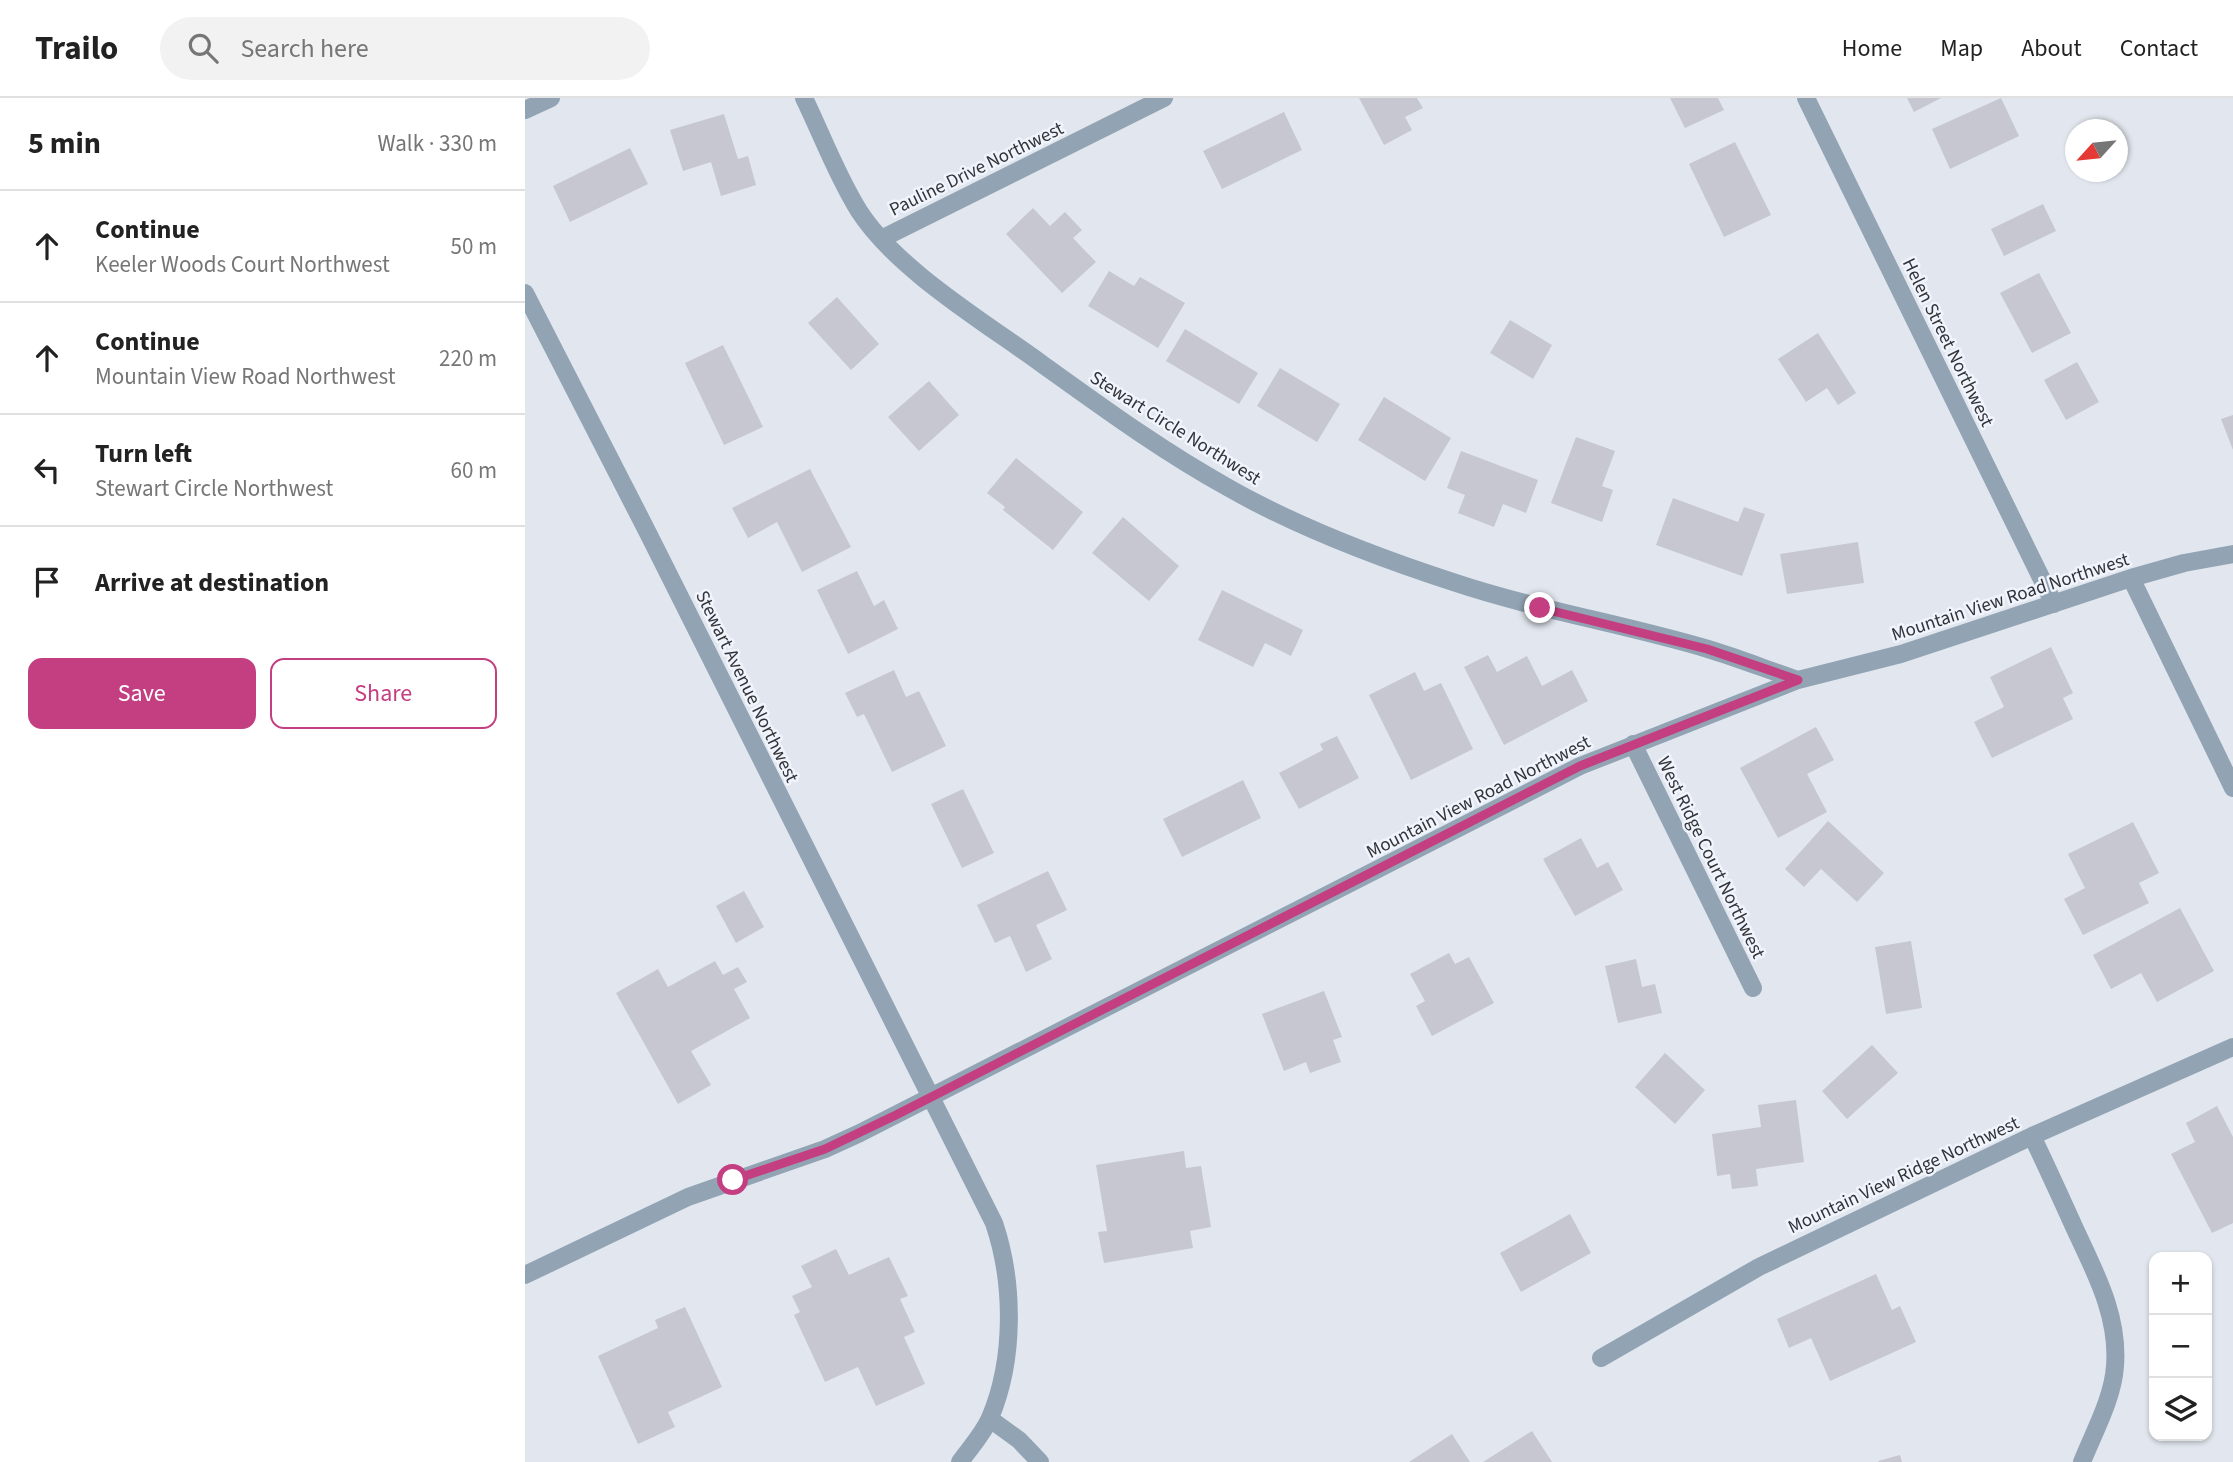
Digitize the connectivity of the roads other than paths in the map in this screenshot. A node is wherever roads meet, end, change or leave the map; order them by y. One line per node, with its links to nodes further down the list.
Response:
1 (551, 98): 5 (street)
2 (804, 98): 6 (street, Stewart Circle Northwest)
3 (1164, 98): 6 (street, Pauline Drive Northwest)
4 (1806, 98): 10 (street, Helen Street Northwest)
5 (525, 110)
6 (881, 239): 11 (street, Stewart Circle Northwest)
7 (525, 293): 16 (street, Stewart Avenue Northwest)
8 (2233, 554): 9 (street, Mountain View Road Northwest)
9 (2131, 578): 10 (street, Mountain View Road Northwest); 13 (street)
10 (2054, 604): 11 (street, Mountain View Road Northwest)
11 (1798, 680): 12 (street, Mountain View Road Northwest)
12 (1633, 744): 14 (street, West Ridge Court Northwest); 16 (street, Mountain View Road Northwest)
13 (2233, 789)
14 (1753, 988)
15 (2233, 1047): 17 (street, Mountain View Ridge Northwest)
16 (930, 1098): 18 (street, Mountain View Road Northwest); 20 (street, Stewart Avenue Northwest)
17 (2032, 1136): 19 (street, Mountain View Ridge Northwest); 23 (street)
18 (525, 1275)
19 (1601, 1358)
20 (990, 1419): 21 (street, Stewart Avenue Northwest); 22 (street)
21 (960, 1462)
22 (1040, 1462)
23 (2082, 1462)

